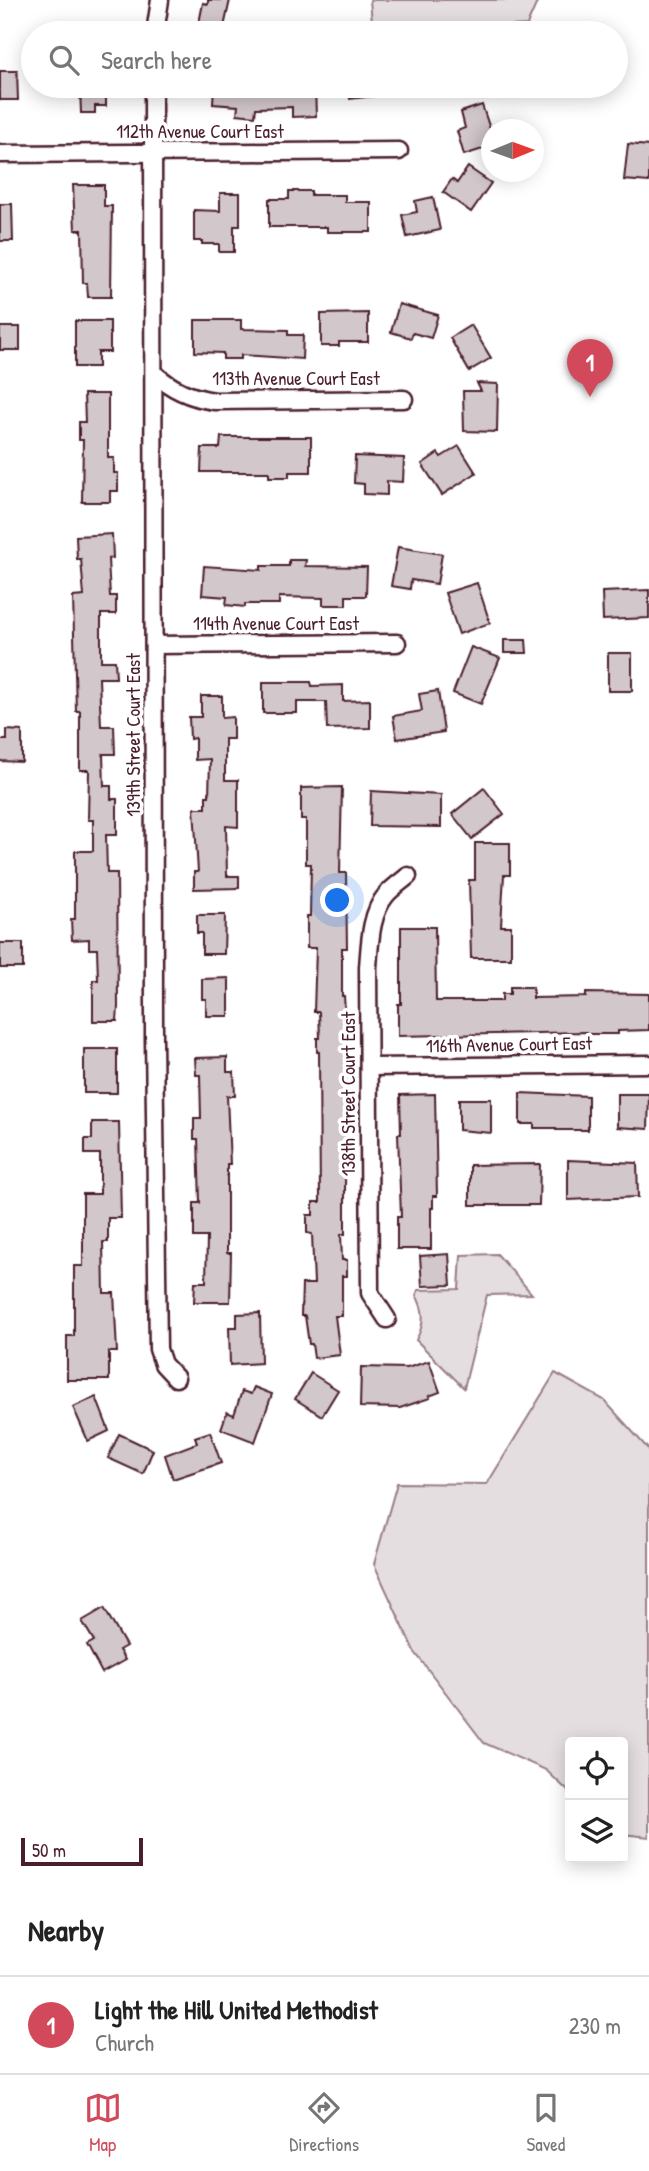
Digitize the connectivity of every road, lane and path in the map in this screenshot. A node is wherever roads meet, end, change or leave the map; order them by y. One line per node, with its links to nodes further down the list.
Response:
1 (160, 0): 2 (street)
2 (157, 21)
3 (153, 98): 5 (street, 139th Street Court East)
4 (399, 151): 5 (street, 112th Avenue Court East)
5 (153, 153): 6 (street, 112th Avenue Court East); 7 (street, 139th Street Court East)
6 (0, 154)
7 (154, 373): 8 (street, 113th Avenue Court East); 10 (street, 139th Street Court East)
8 (404, 399)
9 (397, 643): 10 (street, 114th Avenue Court East)
10 (154, 645): 15 (street, 139th Street Court East)
11 (408, 876): 13 (street, 138th Street Court East)
12 (649, 1063): 13 (street, 116th Avenue Court East)
13 (369, 1067): 14 (street, 138th Street Court East)
14 (387, 1319)
15 (176, 1378)

